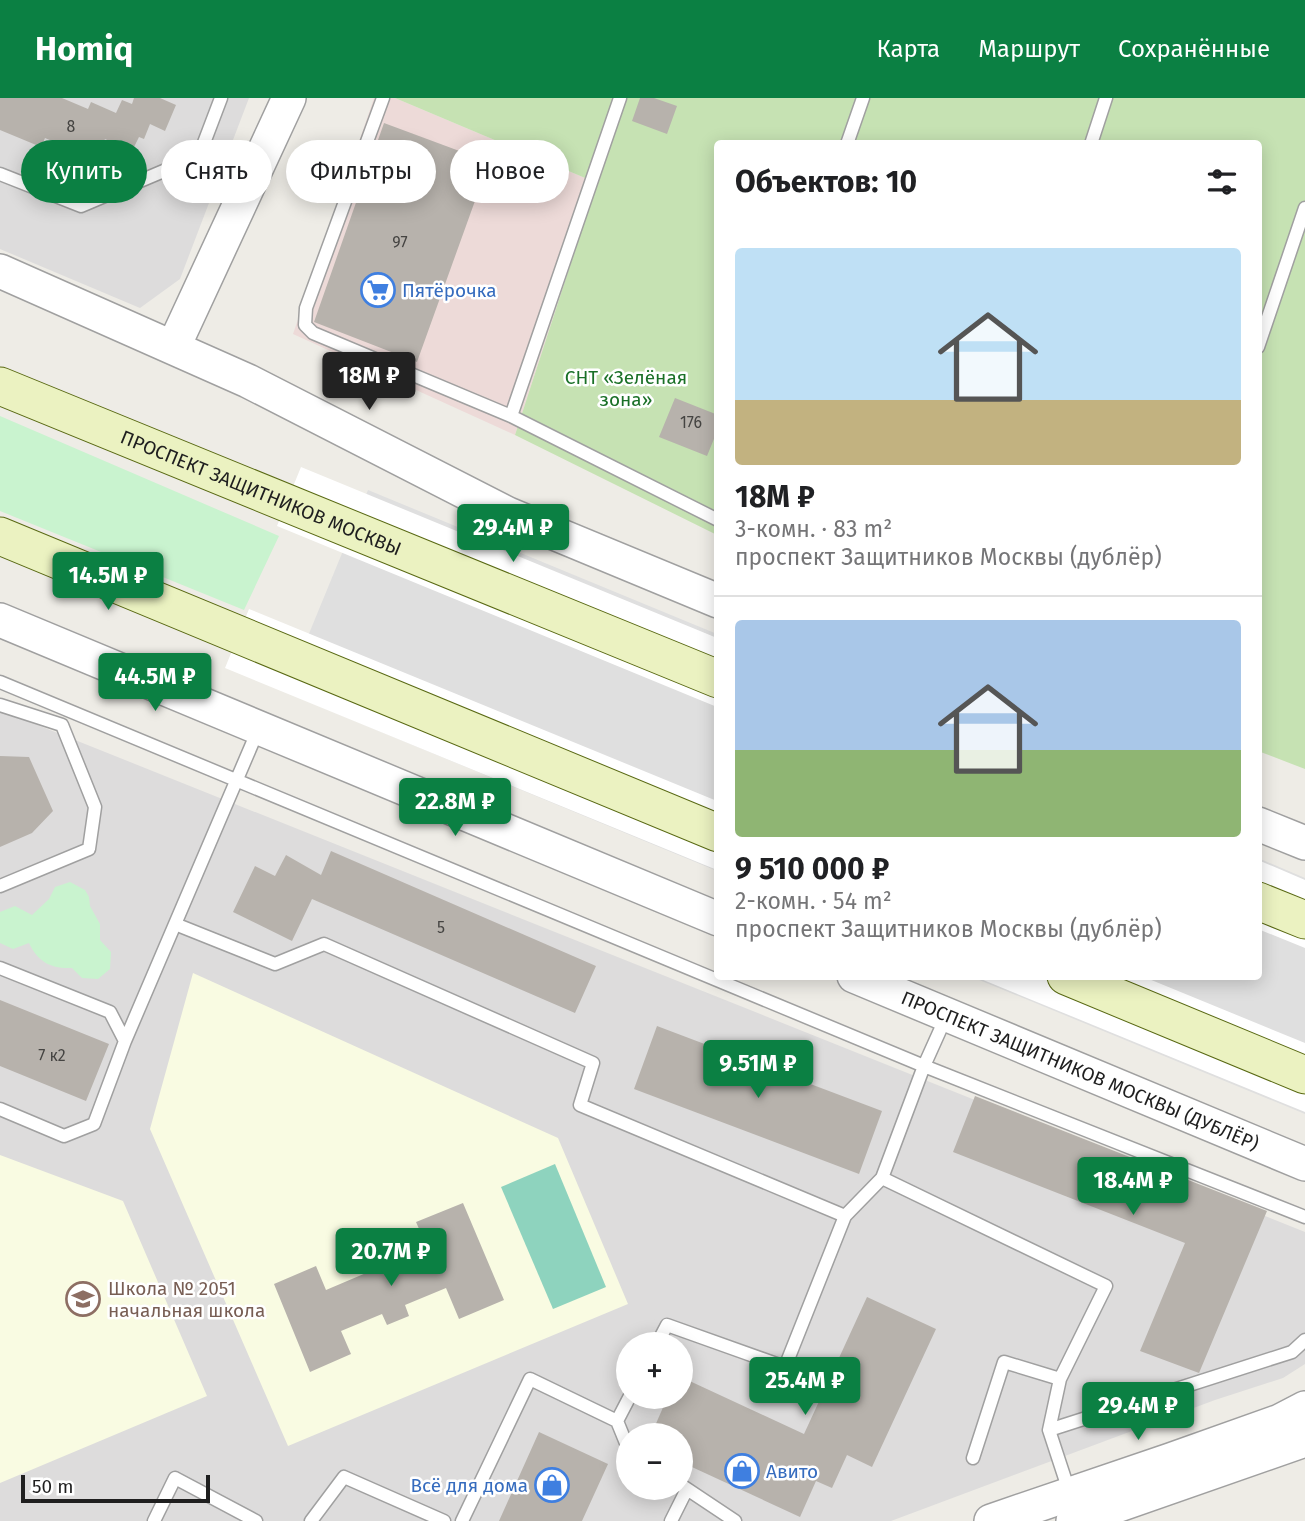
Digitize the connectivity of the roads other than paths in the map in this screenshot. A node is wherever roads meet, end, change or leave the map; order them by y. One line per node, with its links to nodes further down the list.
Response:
1 (221, 98): 9 (lane)
2 (289, 98): 13 (street)
3 (383, 98): 15 (lane)
4 (620, 98): 15 (lane)
5 (863, 98): 7 (lane)
6 (1106, 98): 8 (lane)
7 (848, 140)
8 (1092, 140)
9 (0, 174)
10 (1305, 208): 12 (lane)
11 (0, 271): 13 (street)
12 (1262, 335)
13 (174, 346): 18 (street)
14 (0, 386): 20 (main road, ПРОСПЕКТ ЗАЩИТНИКОВ МОСКВЫ)
15 (511, 416): 16 (lane)
16 (714, 518)
17 (0, 536): 26 (main road)
18 (714, 599)
19 (0, 620): 23 (street)
20 (714, 677)
21 (0, 682): 24 (lane)
22 (0, 705): 28 (lane)
23 (259, 727): 24 (lane); 30 (street)
24 (236, 780): 32 (lane); 34 (lane)
25 (1262, 826): 27 (street)
26 (714, 831)
27 (1305, 843)
28 (0, 886)
29 (1262, 903): 31 (main road)
30 (714, 917)
31 (1305, 920)
32 (175, 924): 39 (lane); 45 (lane)
33 (0, 968): 39 (lane)
34 (714, 979)
35 (716, 980): 40 (lane)
36 (863, 980): 38 (street, ПРОСПЕКТ ЗАЩИТНИКОВ МОСКВЫ (ДУБЛЁР))
37 (1076, 980): 41 (main road)
38 (947, 1016): 40 (lane); 43 (street, ПРОСПЕКТ ЗАЩИТНИКОВ МОСКВЫ (ДУБЛЁР))
39 (125, 1041): 42 (lane)
40 (923, 1066): 44 (lane); 46 (lane)
41 (1305, 1075)
42 (0, 1109)
43 (1305, 1164)
44 (882, 1178): 45 (lane); 51 (lane)
45 (845, 1216): 49 (lane)
46 (1305, 1217)
47 (663, 1332): 48 (lane)
48 (687, 1332)
49 (693, 1334)
50 (1305, 1340): 56 (lane)
51 (1060, 1379): 56 (lane); 58 (lane)
52 (1305, 1408): 61 (street)
53 (622, 1409): 54 (lane)
54 (617, 1420): 55 (lane); 66 (lane)
55 (618, 1423)
56 (1049, 1430): 61 (lane)
57 (1305, 1440): 61 (street)
58 (973, 1458)
59 (693, 1493): 68 (lane)
60 (679, 1500): 67 (lane)
61 (1072, 1508): 69 (street)
62 (154, 1521): 63 (lane)
63 (256, 1521)
64 (311, 1521): 65 (lane)
65 (444, 1521)
66 (462, 1521)
67 (671, 1521)
68 (736, 1521)
69 (991, 1521)

